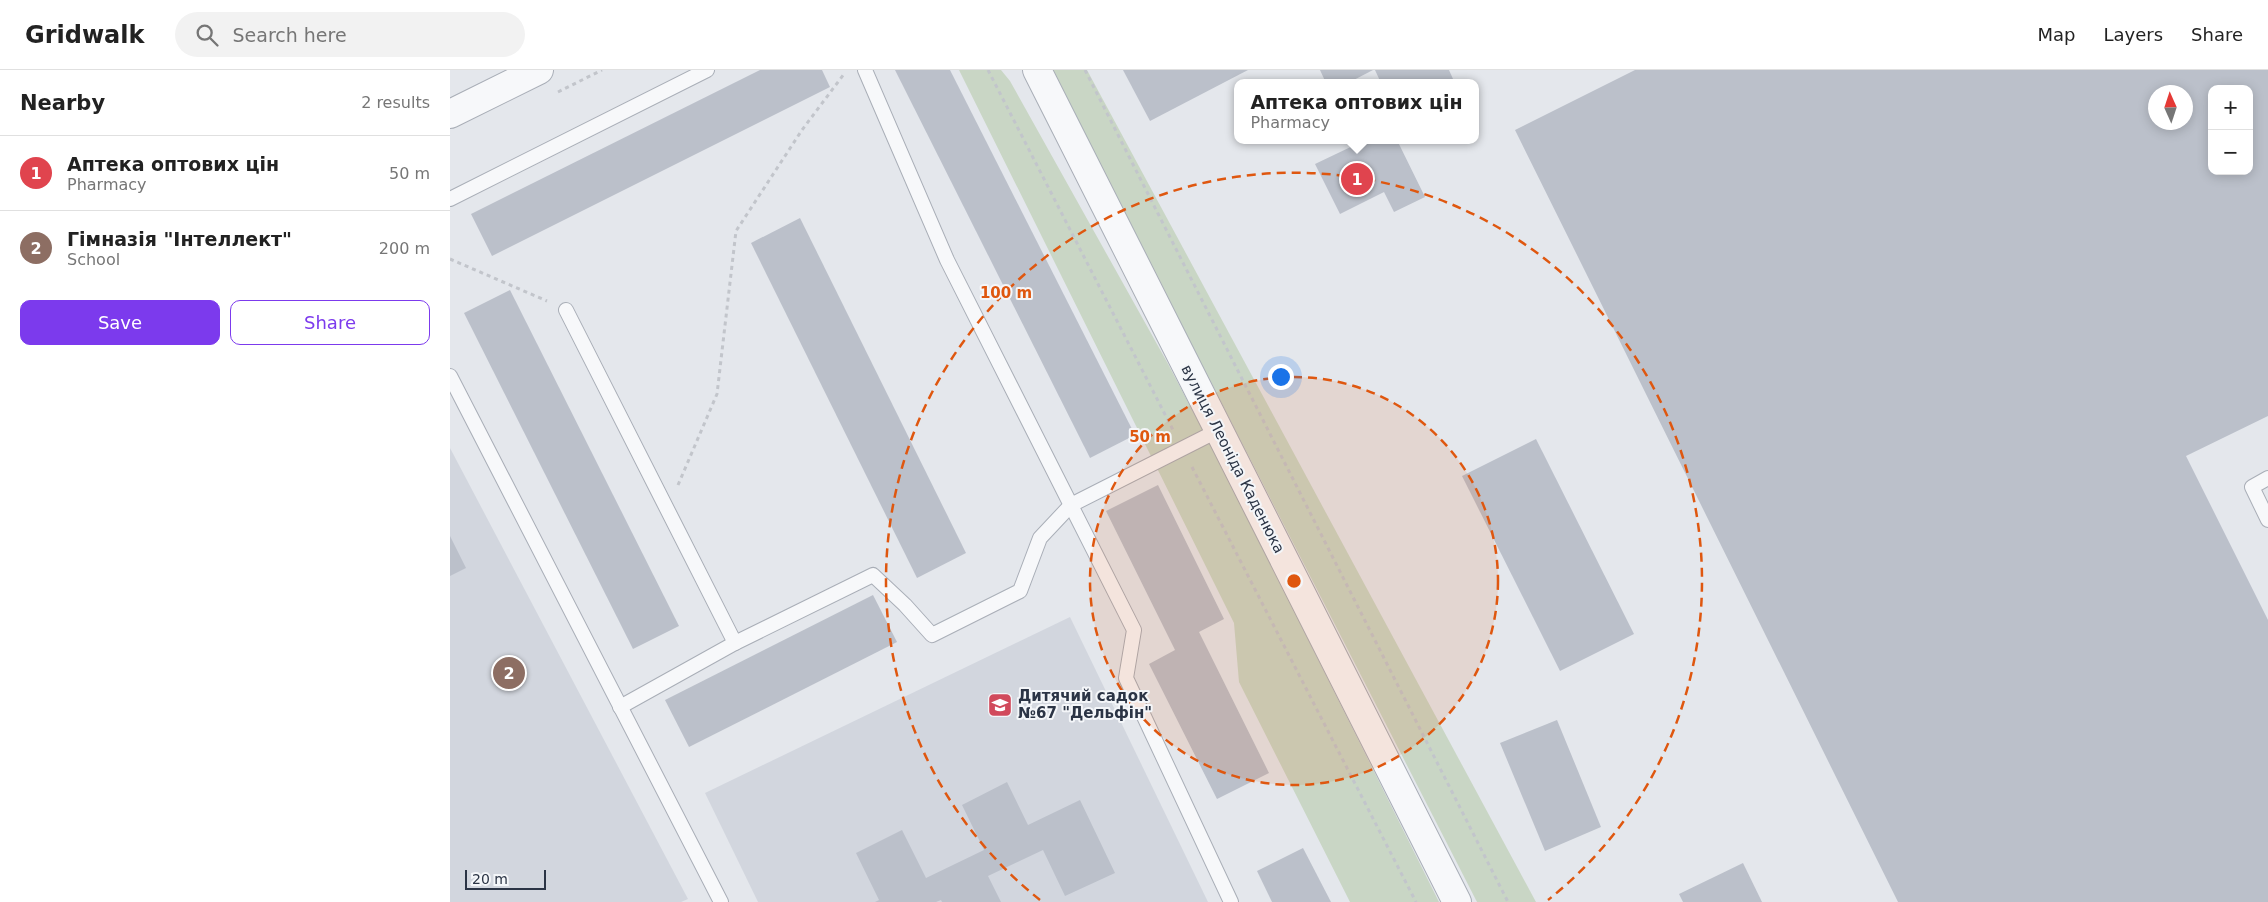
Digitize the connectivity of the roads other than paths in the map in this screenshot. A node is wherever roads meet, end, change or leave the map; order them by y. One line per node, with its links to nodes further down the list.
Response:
1 (539, 70): 5 (street)
2 (707, 70): 6 (lane)
3 (865, 70): 11 (lane)
4 (1037, 70): 9 (street, вулиця Леоніда Каденюка)
5 (450, 114)
6 (450, 200)
7 (566, 310): 13 (lane)
8 (450, 376): 14 (lane)
9 (1219, 430): 11 (lane); 17 (street, вулиця Леоніда Каденюка)
10 (2268, 478): 12 (lane)
11 (1070, 504): 13 (lane); 16 (lane)
12 (2268, 520)
13 (735, 642): 14 (lane)
14 (620, 707): 15 (lane)
15 (721, 902)
16 (1231, 902)
17 (1457, 902)

